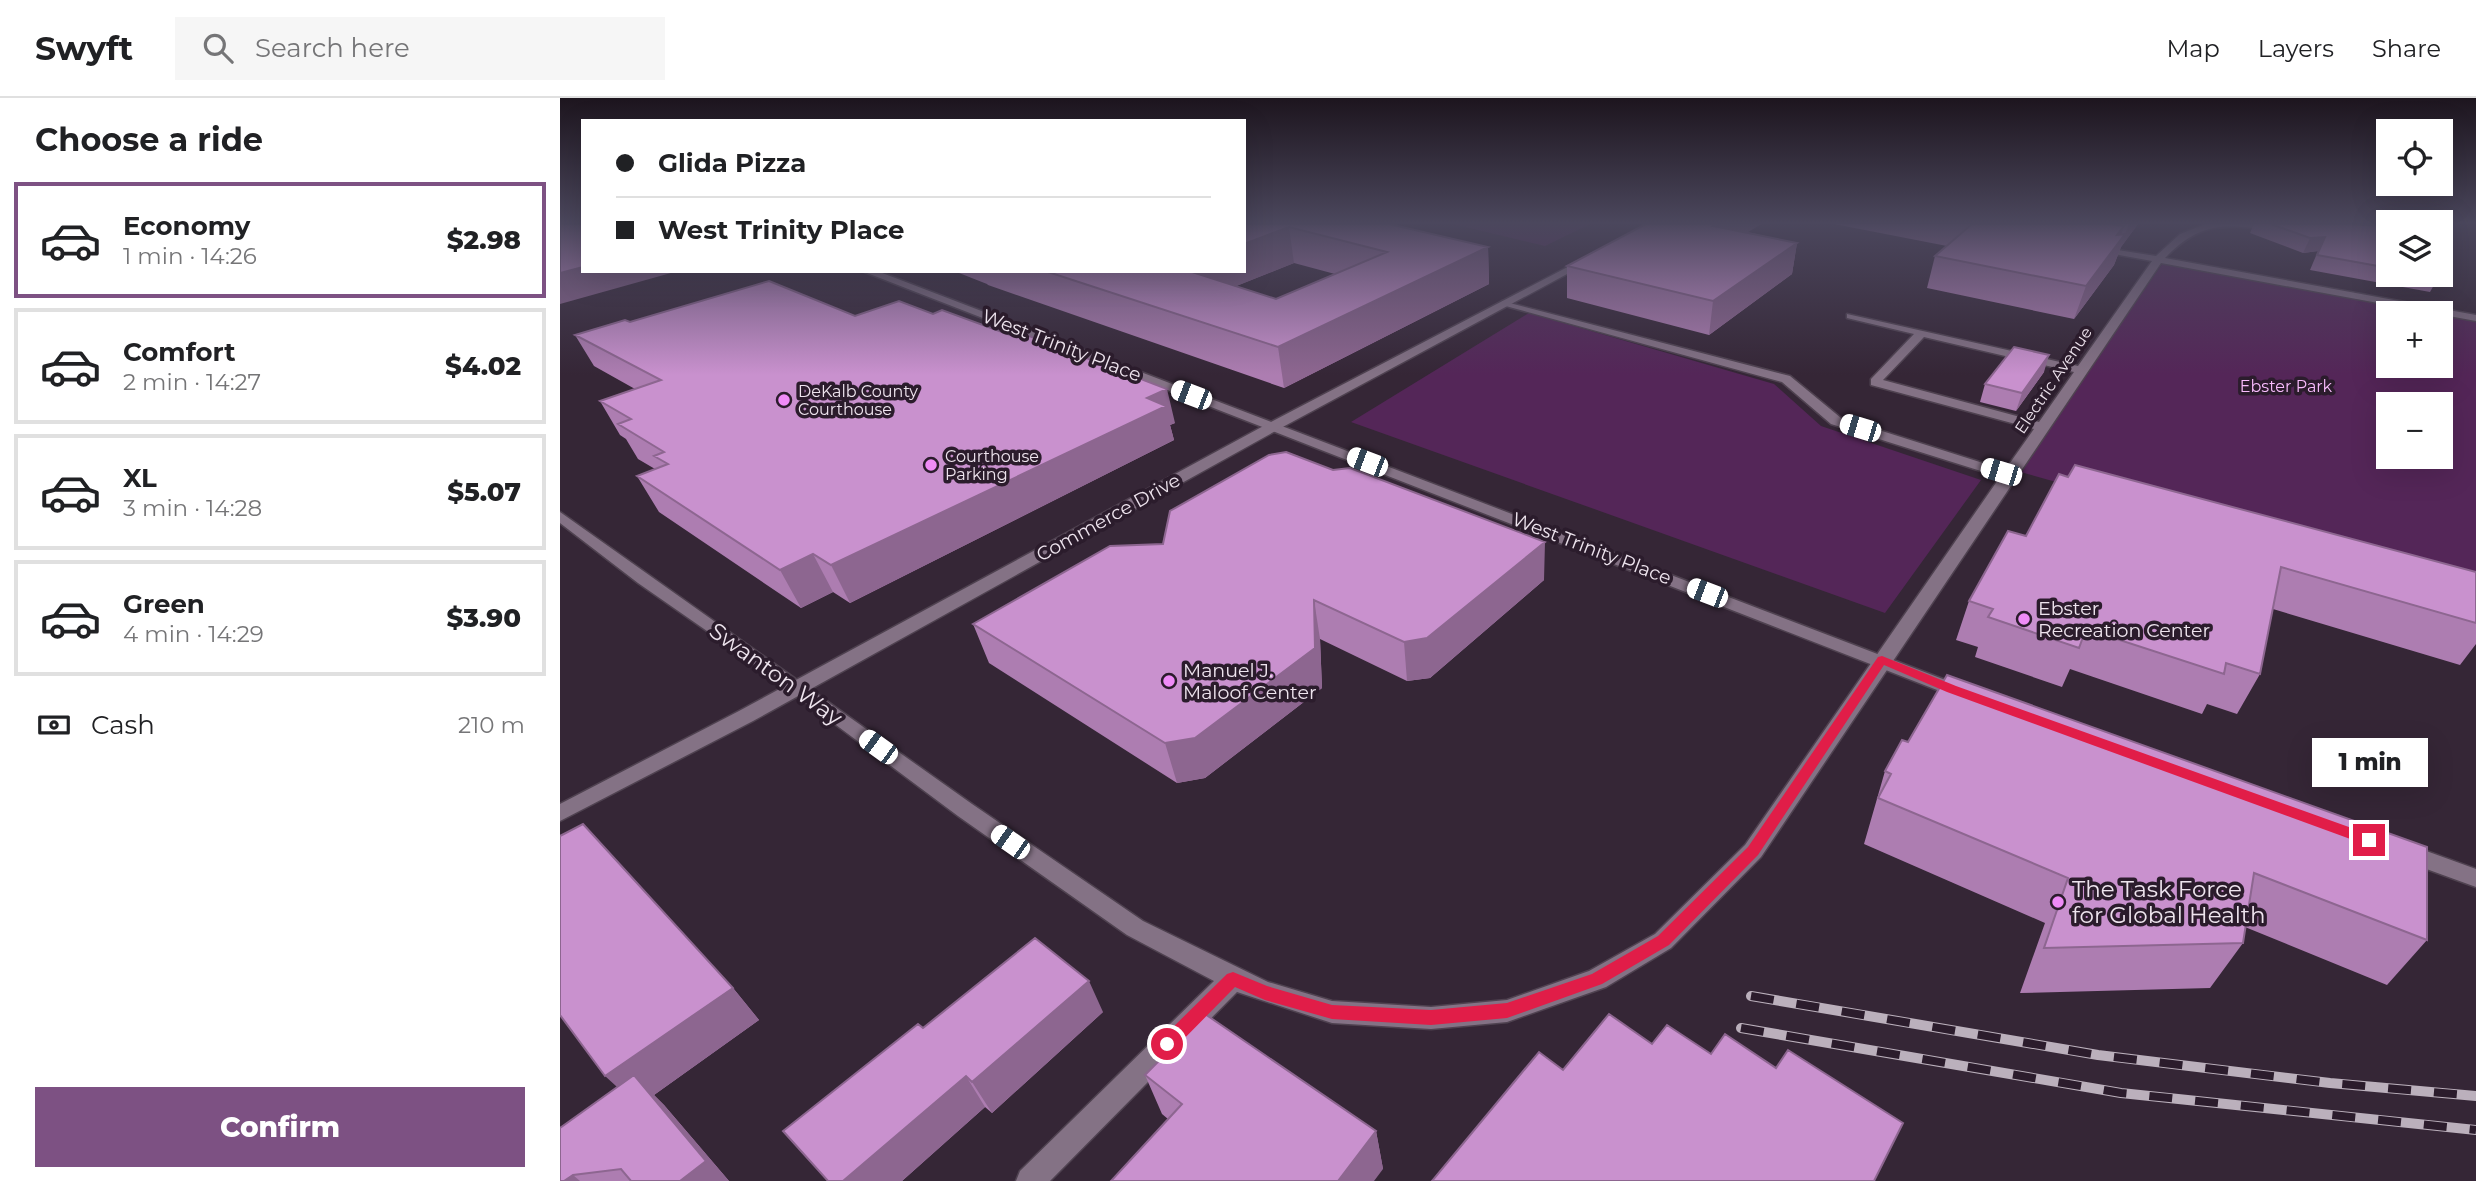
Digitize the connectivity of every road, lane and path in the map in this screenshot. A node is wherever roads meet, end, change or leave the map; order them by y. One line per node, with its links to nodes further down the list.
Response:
1 (876, 275): 10 (street, West Trinity Place)
2 (1561, 275): 5 (street, Commerce Drive)
3 (2148, 275): 9 (street, Electric Avenue)
4 (2238, 275): 7 (street)
5 (1506, 303): 10 (street, Commerce Drive); 12 (street)
6 (1851, 316): 8 (street)
7 (2476, 318)
8 (1922, 332): 9 (street); 11 (street)
9 (2082, 371): 11 (street, Electric Avenue)
10 (1274, 426): 14 (street, West Trinity Place); 15 (street, Commerce Drive)
11 (2043, 427): 12 (street, Electric Avenue)
12 (2008, 475): 14 (street, Electric Avenue)
13 (560, 516): 15 (street, Swanton Way)
14 (1882, 660): 16 (street, West Trinity Place); 20 (street, Swanton Way)
15 (797, 688): 17 (street, Commerce Drive); 20 (street, Swanton Way)
16 (1978, 698)
17 (560, 813)
18 (2382, 844): 19 (street)
19 (2476, 878)
20 (1233, 979): 21 (street)
21 (1030, 1181)

